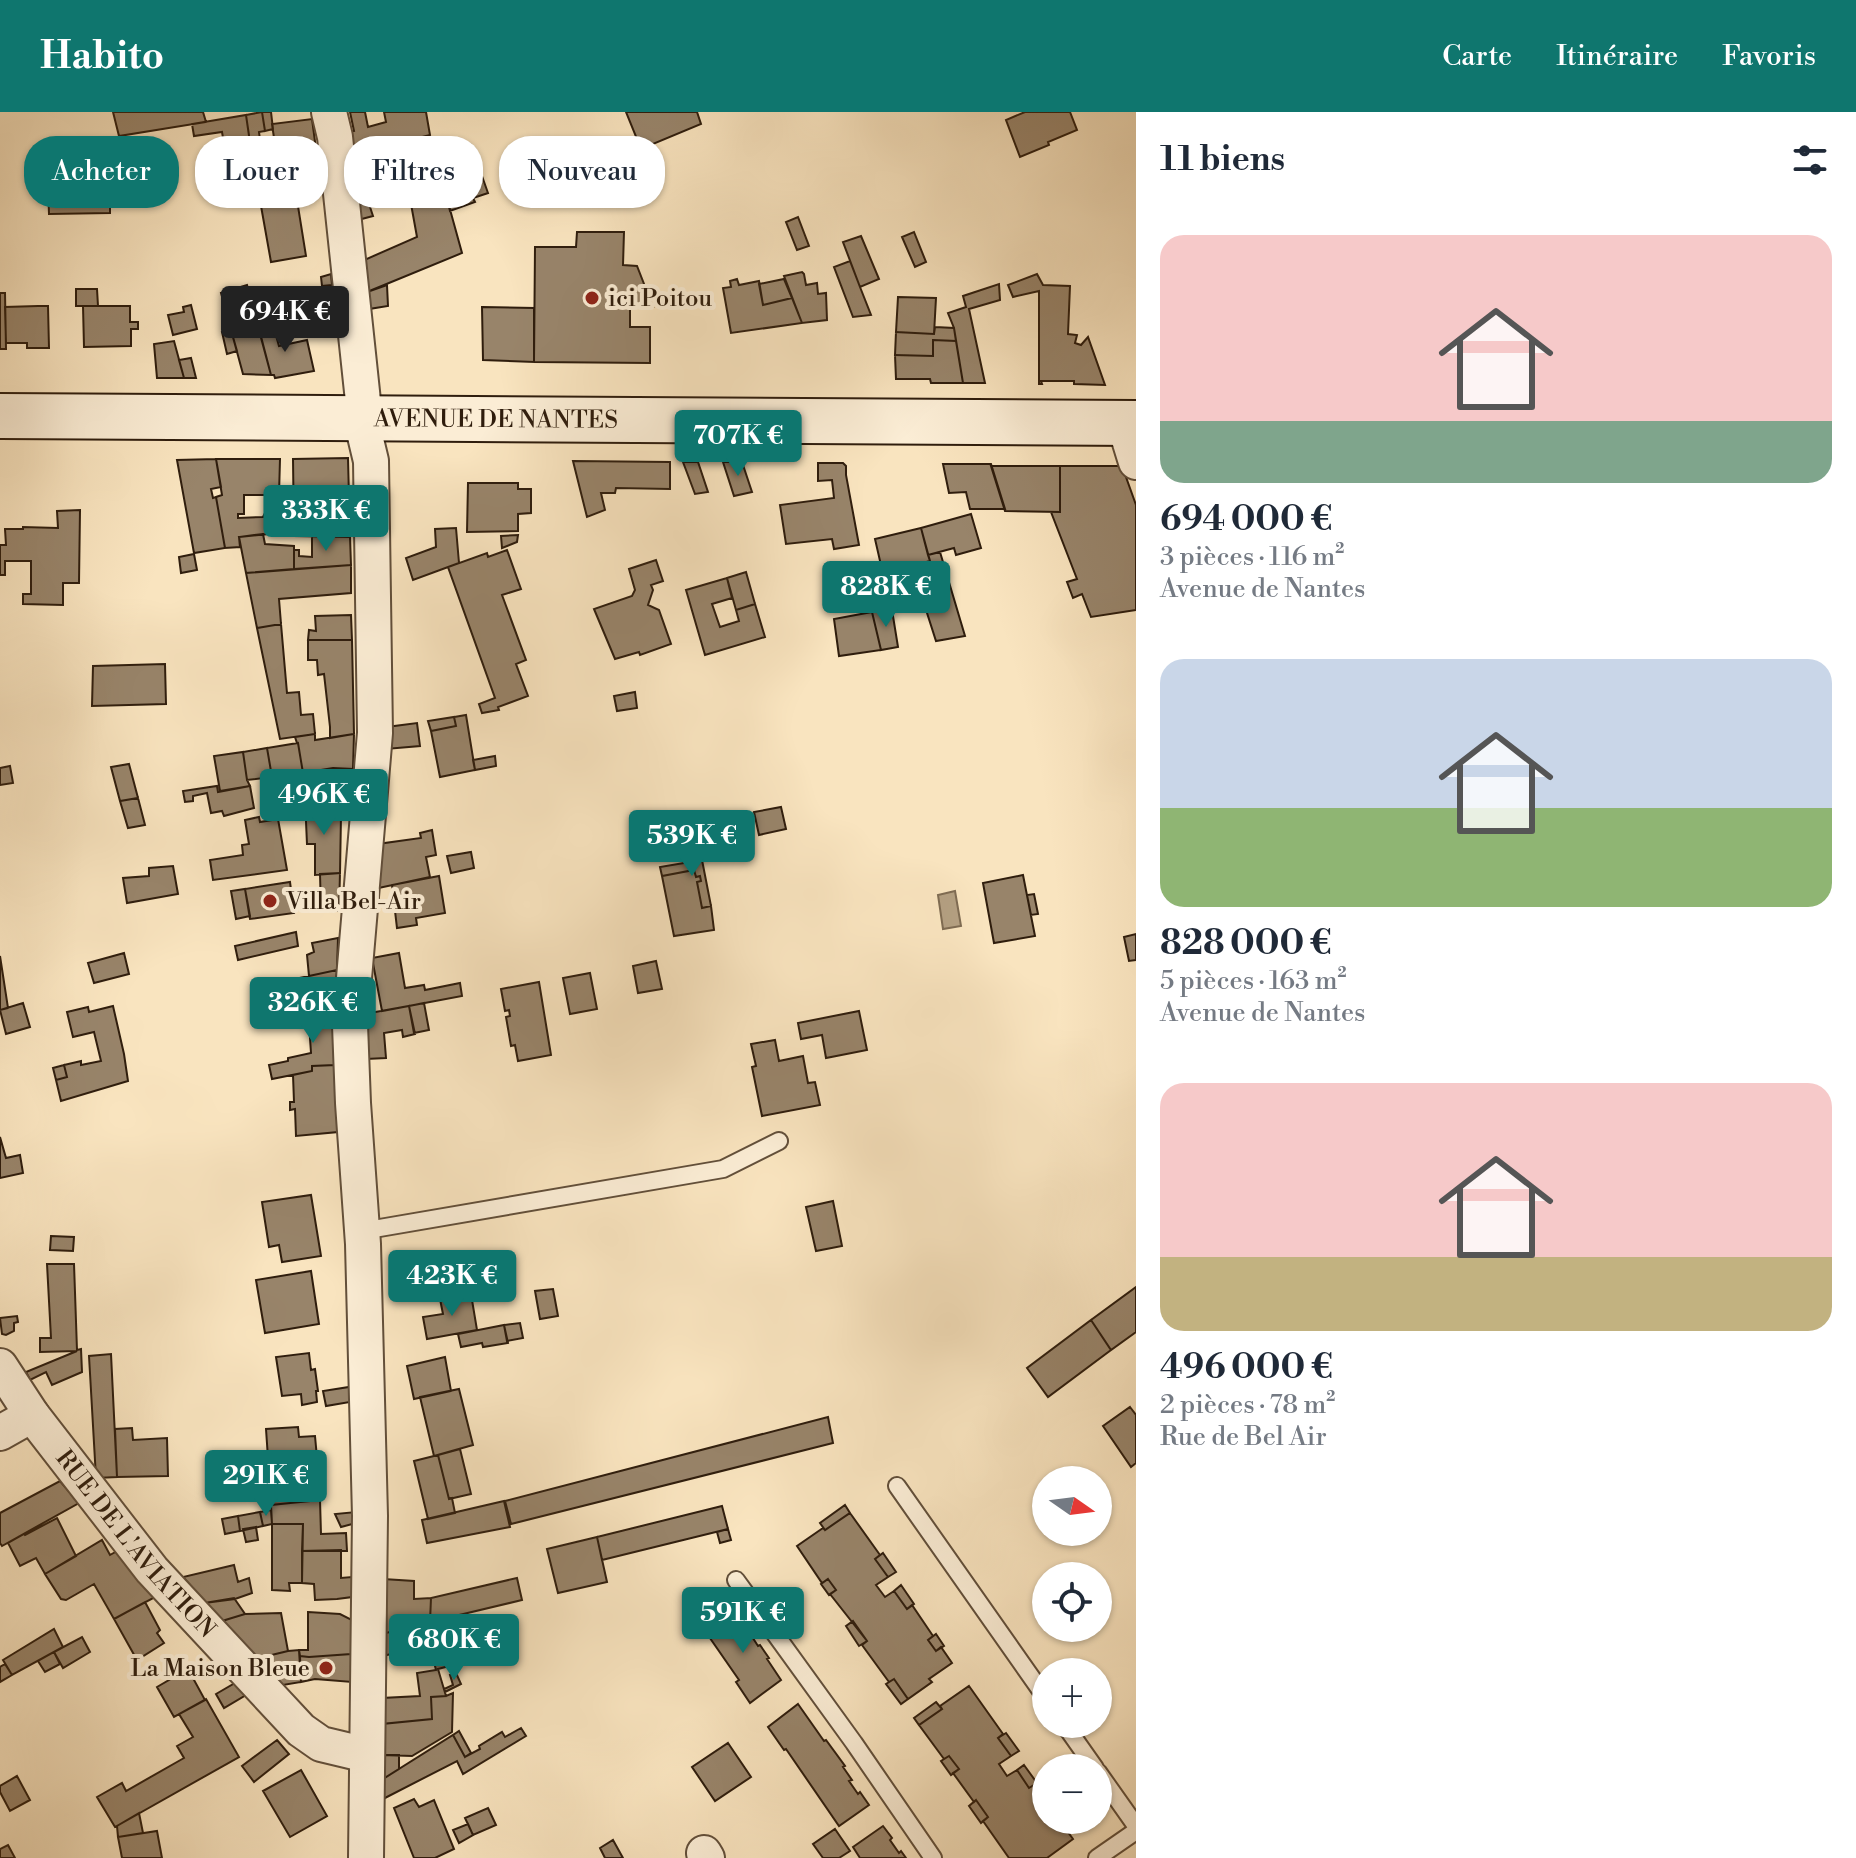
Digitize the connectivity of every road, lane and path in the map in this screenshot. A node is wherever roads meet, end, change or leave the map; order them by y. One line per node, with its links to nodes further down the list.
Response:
1 (329, 112): 3 (street)
2 (0, 416): 3 (main road, AVENUE DE NANTES)
3 (361, 419): 4 (main road, AVENUE DE NANTES); 6 (street)
4 (1132, 436)
5 (779, 1141): 6 (lane)
6 (362, 1231): 13 (street)
7 (0, 1366): 8 (street, RUE DE L'AVIATION)
8 (32, 1415): 9 (street); 13 (street, RUE DE L'AVIATION)
9 (0, 1433)
10 (897, 1486): 12 (lane)
11 (736, 1580): 17 (lane)
12 (1032, 1678)
13 (367, 1755): 16 (street)
14 (1112, 1792): 15 (lane)
15 (1136, 1828): 18 (lane)
16 (366, 1858)
17 (933, 1858)
18 (1097, 1858)

